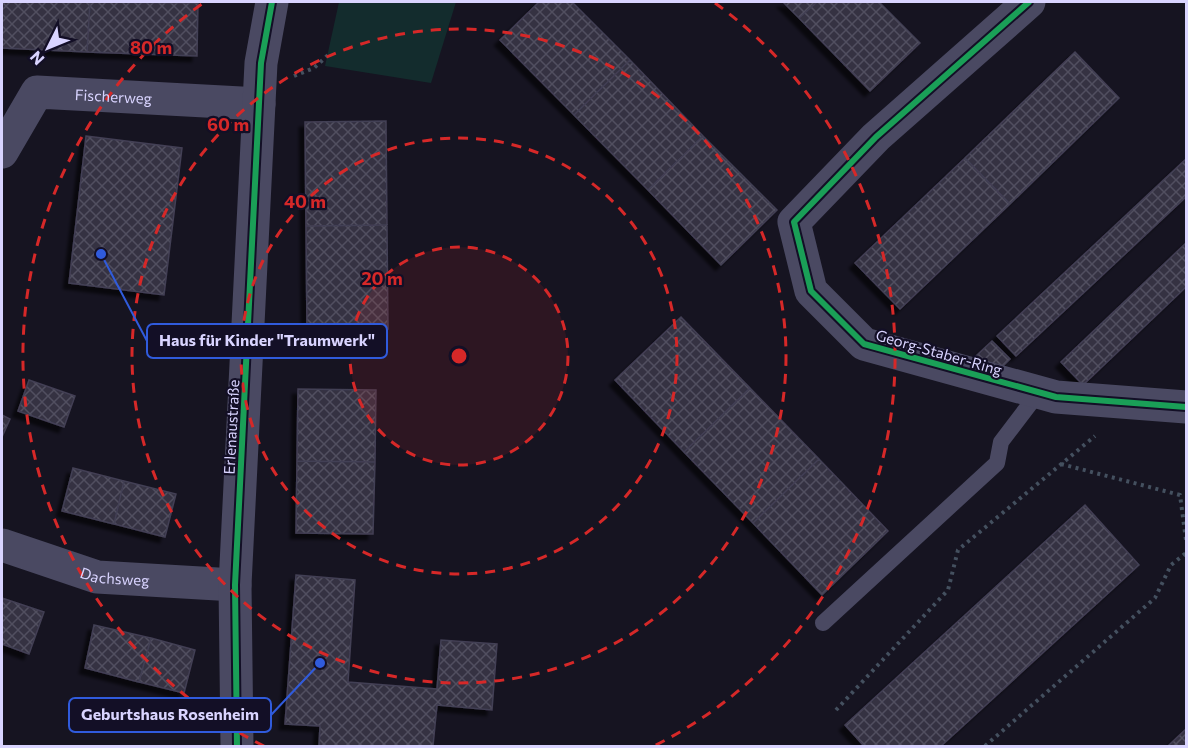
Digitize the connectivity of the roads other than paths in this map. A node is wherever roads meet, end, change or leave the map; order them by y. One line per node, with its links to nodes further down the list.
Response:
1 (272, 2): 3 (street, Erlenaustraße)
2 (1029, 2): 5 (street, Georg-Staber-Ring)
3 (259, 104): 4 (street, Fischerweg); 8 (street, Erlenaustraße)
4 (2, 152)
5 (1039, 392): 6 (street, Georg-Staber-Ring); 9 (lane)
6 (1186, 406)
7 (2, 545): 8 (street, Dachsweg)
8 (236, 585): 10 (street, Erlenaustraße)
9 (823, 623)
10 (237, 747)

